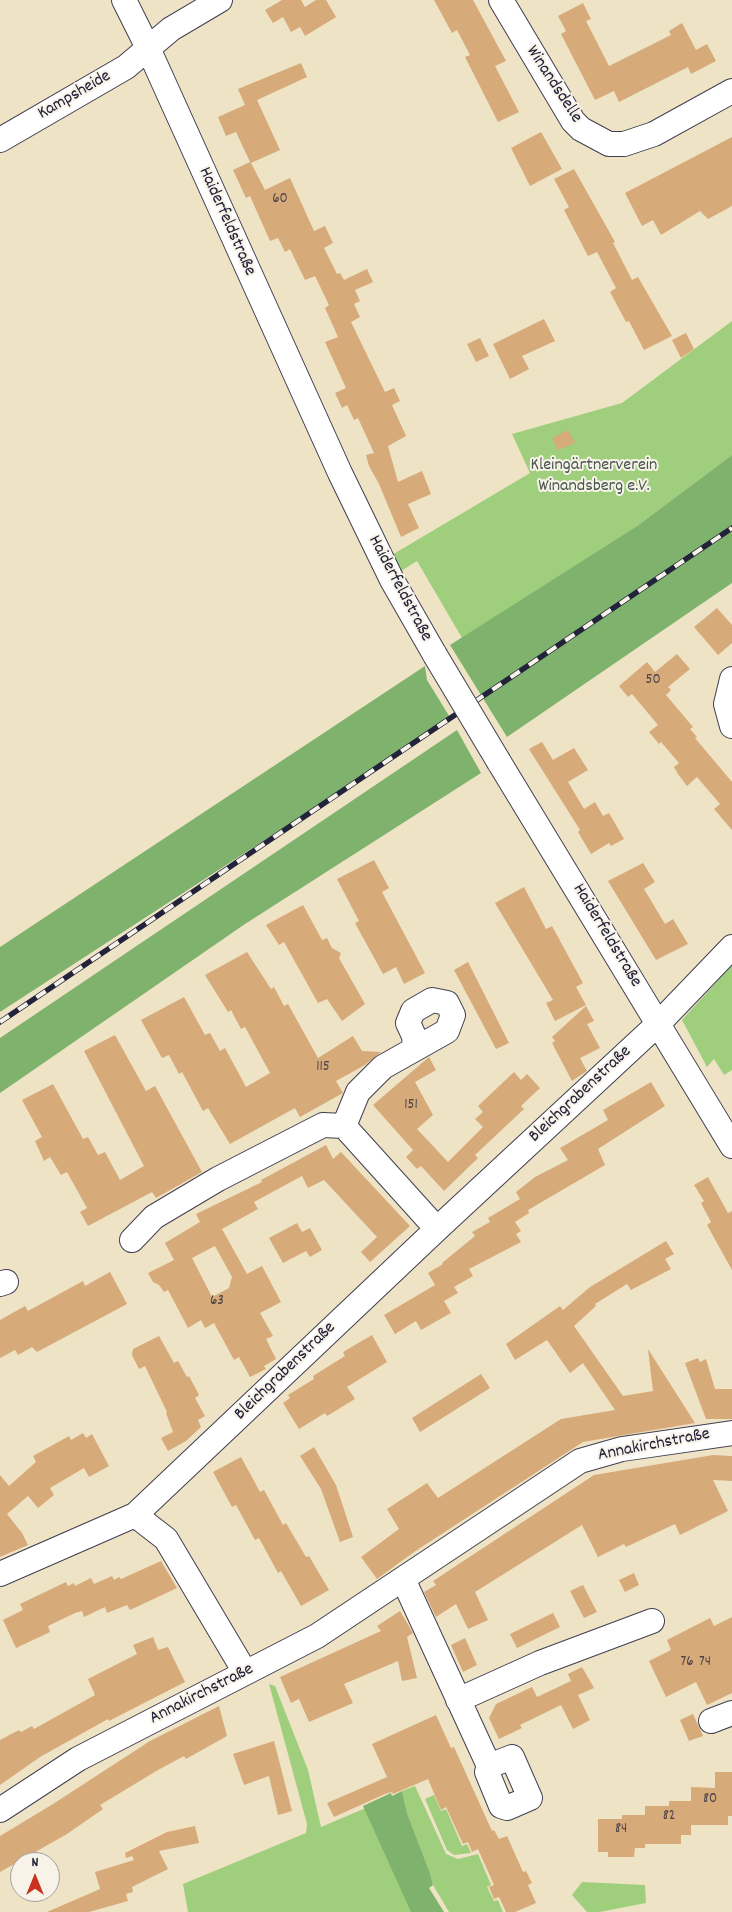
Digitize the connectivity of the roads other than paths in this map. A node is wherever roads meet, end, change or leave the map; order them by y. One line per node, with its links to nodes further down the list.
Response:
1 (124, 0): 4 (street, Haiderfeldstraße)
2 (220, 0): 4 (street, Kampsheide)
3 (501, 0): 5 (street, Winandsdelle)
4 (148, 48): 6 (street, Kampsheide); 10 (street, Haiderfeldstraße, bridge)
5 (732, 91)
6 (0, 140)
7 (732, 679): 8 (street)
8 (732, 726)
9 (732, 947): 10 (street, Bleichgrabenstraße)
10 (659, 1023): 13 (street, Haiderfeldstraße); 14 (street, Bleichgrabenstraße)
11 (415, 1048): 12 (street)
12 (344, 1126): 14 (street); 15 (street)
13 (732, 1146)
14 (437, 1229): 17 (street, Bleichgrabenstraße)
15 (132, 1240)
16 (732, 1433): 19 (street, Annakirchstraße)
17 (135, 1515): 18 (street, Bleichgrabenstraße); 21 (street)
18 (0, 1574)
19 (403, 1579): 21 (street, Annakirchstraße); 22 (street)
20 (652, 1621): 22 (street)
21 (245, 1672): 24 (street, Annakirchstraße)
22 (458, 1700): 23 (street)
23 (488, 1766)
24 (0, 1810)

